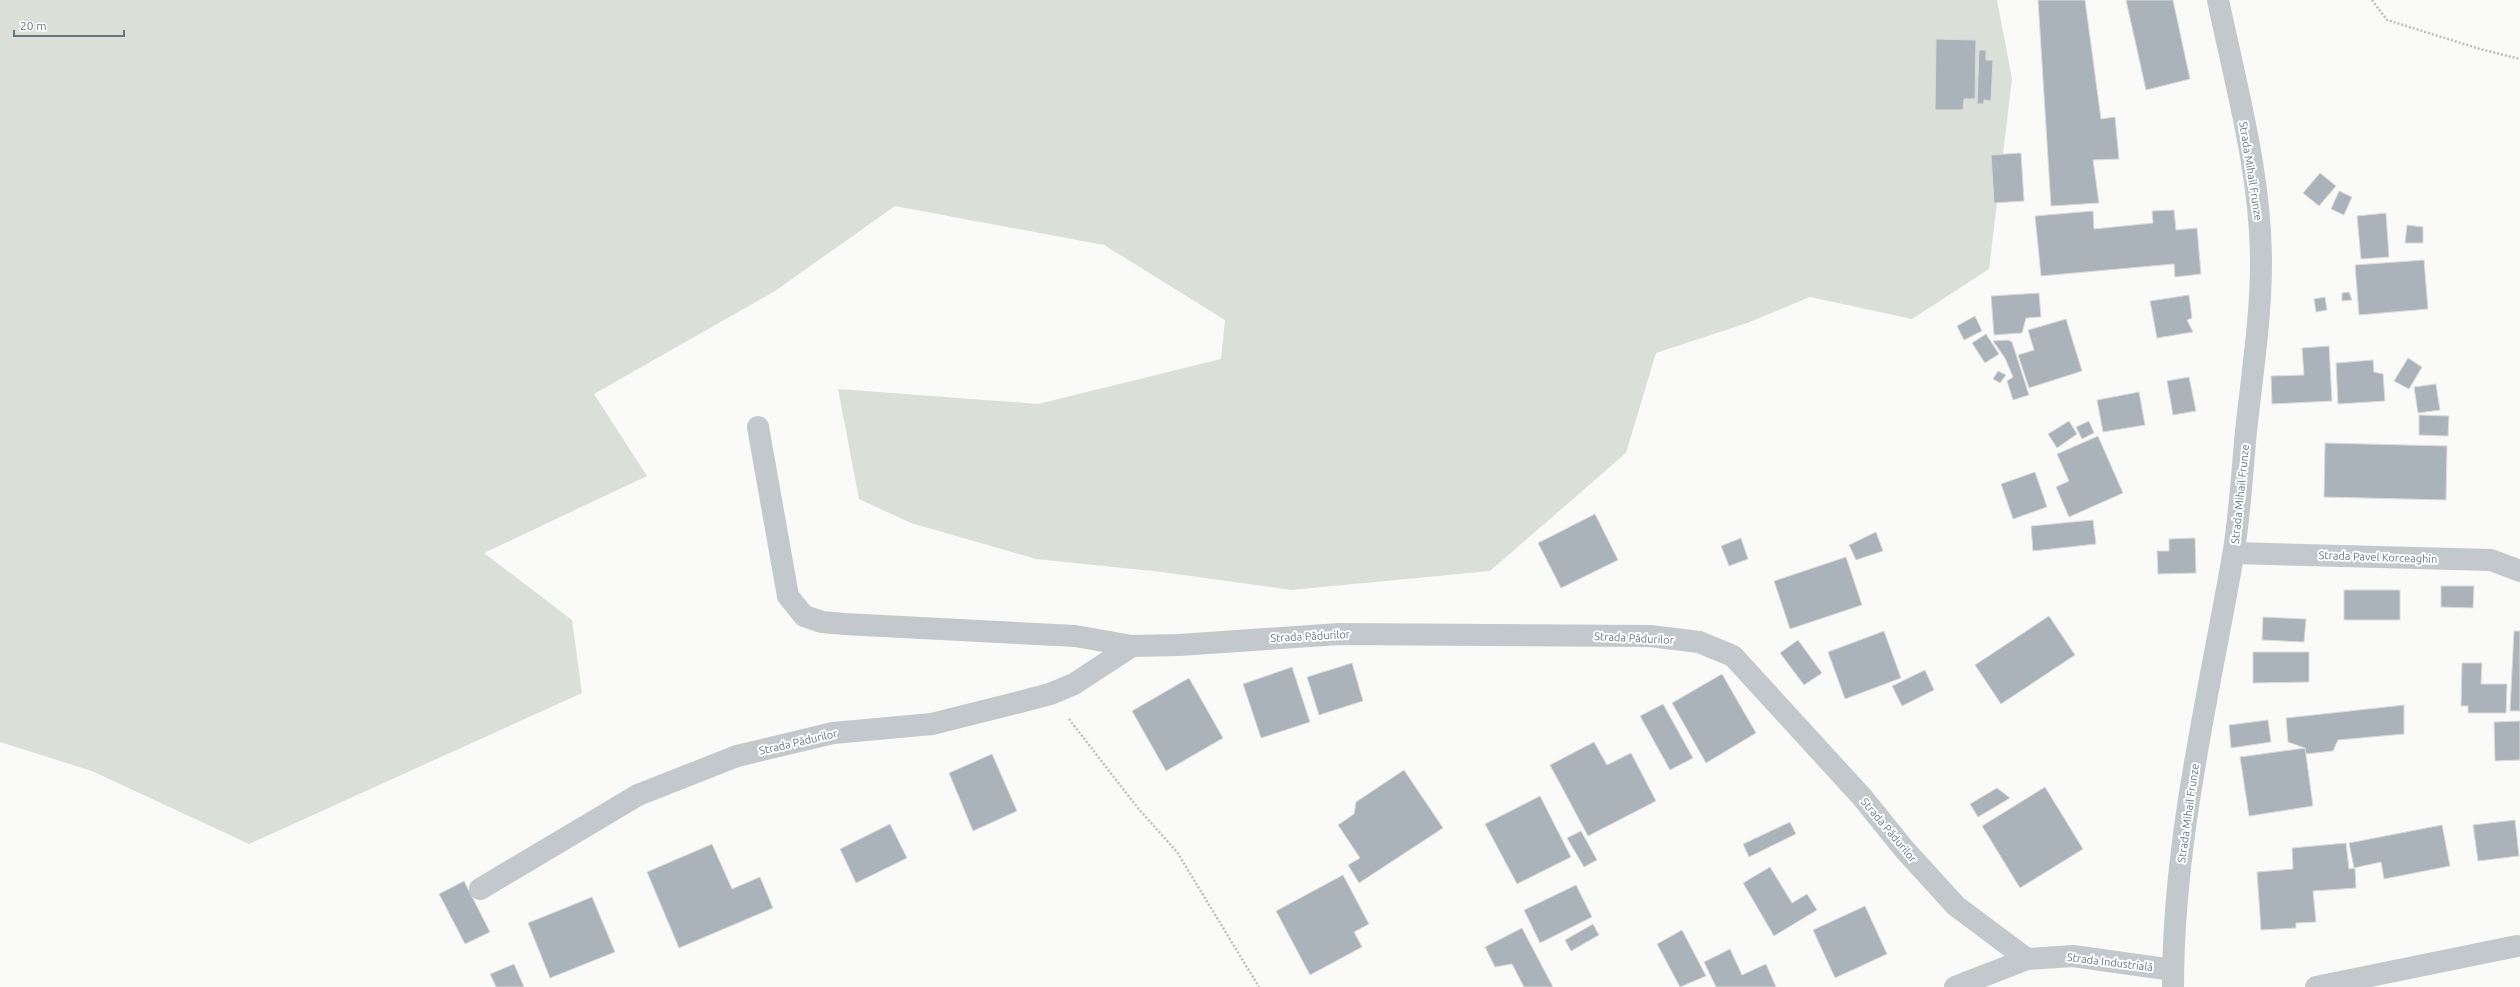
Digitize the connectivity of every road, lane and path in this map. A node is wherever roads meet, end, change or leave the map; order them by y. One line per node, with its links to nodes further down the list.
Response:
1 (2218, 0): 5 (street, Strada Mihail Frunze)
2 (2372, 0): 3 (path)
3 (2520, 59)
4 (758, 427): 7 (street, Strada Pădurilor)
5 (2234, 553): 6 (street, Strada Pavel Korceaghin); 12 (street, Strada Mihail Frunze)
6 (2520, 571)
7 (1132, 646): 8 (street, Strada Pădurilor); 11 (street, Strada Pădurilor)
8 (1050, 694): 9 (street, Strada Pădurilor); 13 (path)
9 (480, 888)
10 (2517, 946): 15 (street)
11 (2027, 959): 12 (street, Strada Industrială); 14 (street, Strada Industrială)
12 (2173, 979)
13 (1259, 987)
14 (1955, 987)
15 (2316, 987)

